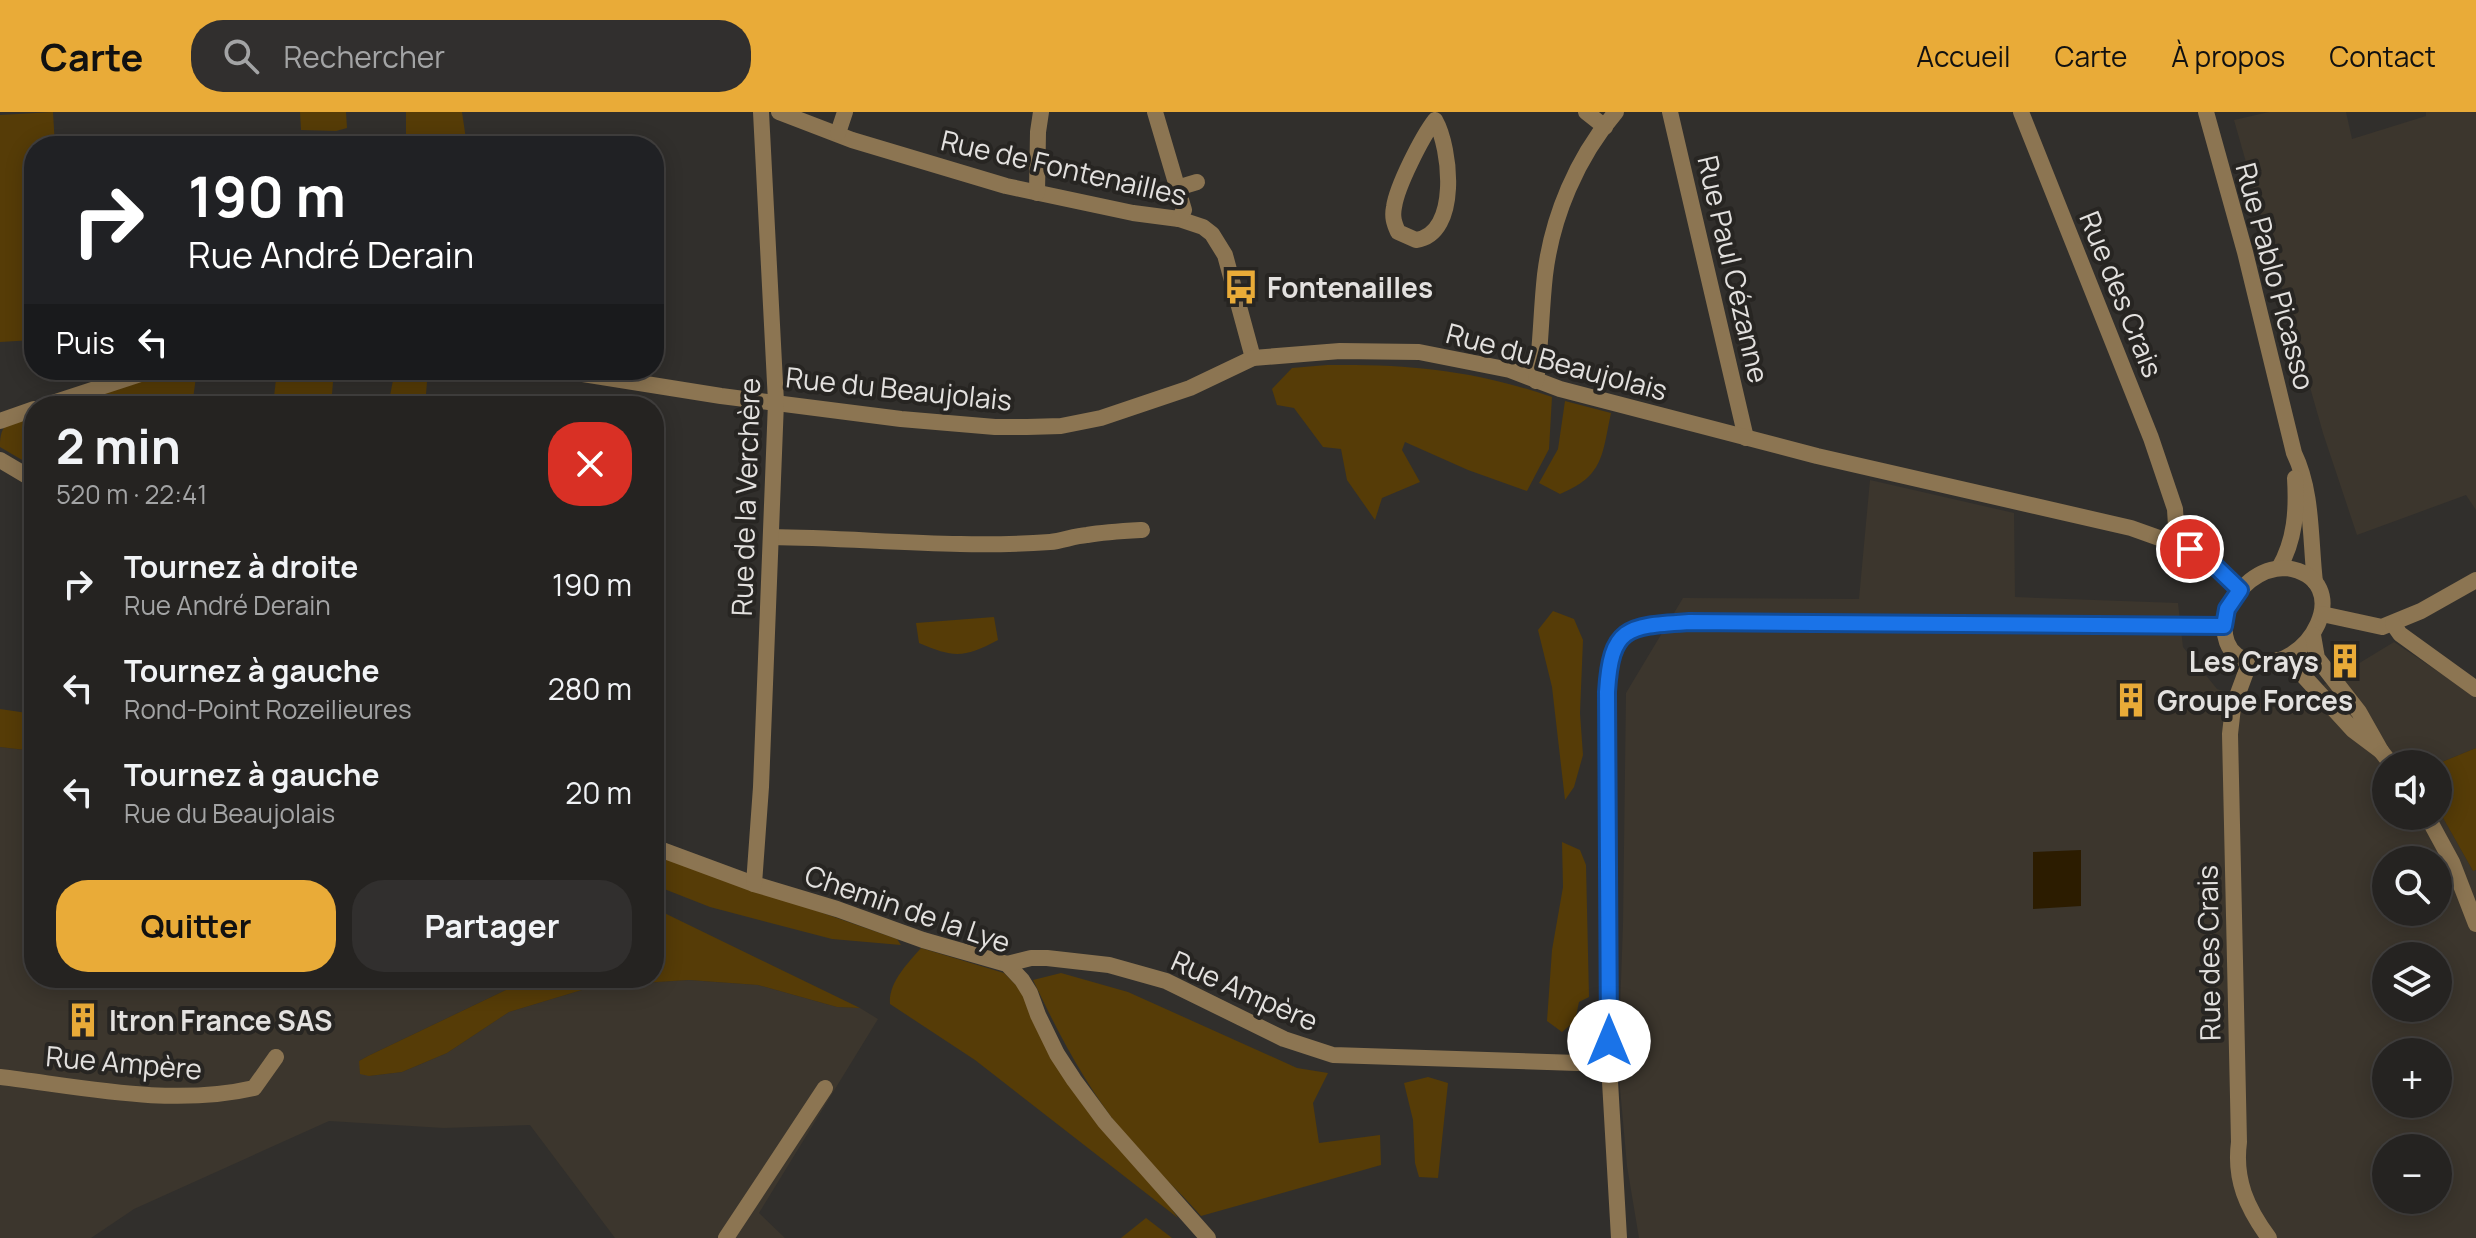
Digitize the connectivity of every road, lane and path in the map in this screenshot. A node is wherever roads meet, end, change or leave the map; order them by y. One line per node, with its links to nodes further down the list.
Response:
1 (761, 112): 23 (street, Rue de la Verchère)
2 (779, 112): 13 (street, Rue de Fontenailles)
3 (845, 112): 13 (street)
4 (1041, 112): 16 (street)
5 (1155, 112): 15 (street)
6 (1586, 112): 12 (street)
7 (1616, 112): 12 (street)
8 (1670, 112): 26 (street, Rue Paul Cézanne)
9 (2021, 112): 32 (street, Rue des Crais)
10 (2206, 112): 27 (street, Rue Pablo Picasso)
11 (1435, 116): 11 (street)
12 (1605, 127): 21 (street)
13 (838, 133): 16 (street, Rue de Fontenailles)
14 (1197, 182): 15 (street)
15 (1177, 188): 17 (street)
16 (1037, 193): 17 (street, Rue de Fontenailles)
17 (1179, 219): 18 (street, Rue de Fontenailles)
18 (1253, 358): 21 (street, Rue du Beaujolais); 23 (street, Rue du Beaujolais)
19 (122, 380): 22 (street)
20 (626, 380): 23 (street, Rue du Beaujolais)
21 (1536, 381): 26 (street, Rue du Beaujolais)
22 (74, 396)
23 (776, 402): 31 (street, Rue de la Verchère)
24 (24, 413): 25 (street)
25 (0, 421)
26 (1746, 438): 32 (street, Rue du Beaujolais)
27 (2294, 453): 33 (street, Rue Pablo Picasso); 35 (street, Rue Pablo Picasso)
28 (0, 460): 29 (street)
29 (24, 474)
30 (1142, 530): 31 (street)
31 (771, 537): 48 (street, Rue de la Verchère)
32 (2177, 543): 36 (street, Rue du Beaujolais)
33 (2279, 568): 35 (street); 36 (street)
34 (2476, 580): 38 (street)
35 (2315, 582): 37 (street)
36 (2240, 590): 39 (street)
37 (2322, 614): 38 (street); 40 (street)
38 (2393, 624): 43 (street)
39 (2224, 626): 42 (street); 52 (street)
40 (2313, 635): 41 (street); 45 (street)
41 (2277, 660): 42 (street); 44 (street)
42 (2250, 661): 58 (street, Rue des Crais)
43 (2476, 689)
44 (2377, 750)
45 (2381, 750)
46 (2435, 830): 49 (street)
47 (664, 851): 48 (street, Chemin de la Lye)
48 (754, 884): 50 (street, Chemin de la Lye)
49 (2476, 924)
50 (1007, 964): 52 (street, Rue Ampère); 56 (street, Chemin de la Lye)
51 (276, 1057): 53 (street, Rue Ampère)
52 (1609, 1064): 57 (street)
53 (0, 1077)
54 (825, 1088): 55 (street)
55 (726, 1238)
56 (1208, 1238)
57 (1619, 1238)
58 (2269, 1238)

